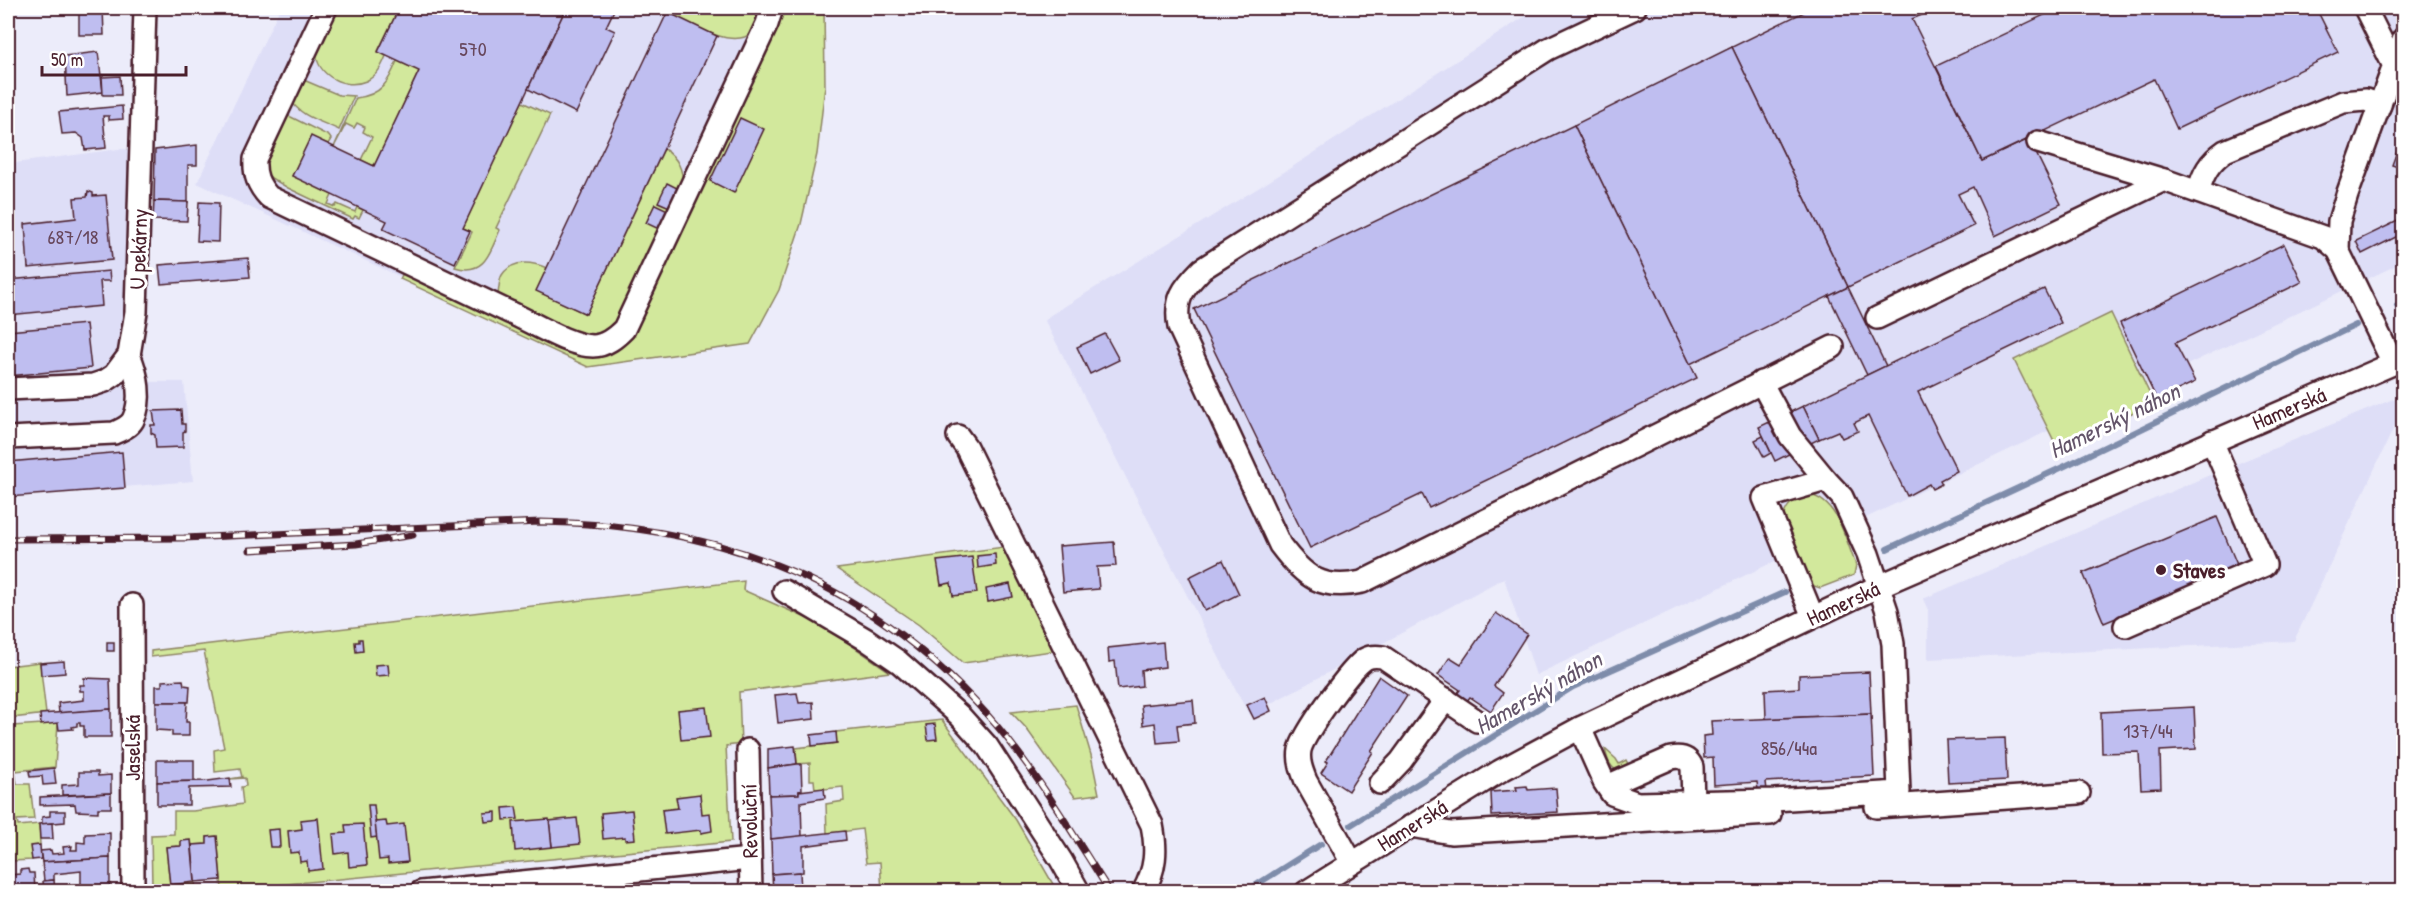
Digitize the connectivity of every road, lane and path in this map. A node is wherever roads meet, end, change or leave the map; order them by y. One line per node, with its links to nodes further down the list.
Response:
1 (145, 8): 15 (street, U pekárny)
2 (326, 8): 3 (street)
3 (772, 8)
4 (1635, 8): 17 (street)
5 (2365, 8): 7 (street)
6 (2403, 38): 7 (street)
7 (2394, 66): 8 (street)
8 (2380, 105): 11 (street); 12 (street)
9 (2038, 141): 10 (street)
10 (2164, 180): 11 (street); 13 (street)
11 (2198, 192): 12 (street)
12 (2338, 250): 16 (street)
13 (1877, 318)
14 (1833, 347): 17 (street)
15 (129, 355): 18 (street); 20 (street)
16 (2398, 361): 21 (street, Hamerská)
17 (1761, 382): 22 (street)
18 (8, 389)
19 (958, 436): 43 (street)
20 (8, 438)
21 (2212, 441): 23 (street, Hamerská); 27 (street)
22 (1826, 480): 23 (street); 26 (street)
23 (1879, 586): 26 (street, Hamerská); 35 (street)
24 (784, 591): 42 (street)
25 (132, 605): 39 (street, Jaselská)
26 (1813, 617): 30 (street, Hamerská)
27 (2126, 626)
28 (1446, 699): 29 (street); 32 (street); 38 (street)
29 (1477, 720)
30 (1580, 728): 33 (street); 36 (street, Hamerská)
31 (748, 750): 37 (street, Revoluční)
32 (1380, 783)
33 (1607, 786): 35 (street); 35 (street)
34 (2079, 793): 36 (street)
35 (1693, 802)
36 (1411, 826): 38 (street, Hamerská)
37 (750, 859): 40 (street); 41 (street, Revoluční)
38 (1352, 863): 44 (street, Hamerská)
39 (133, 891)
40 (420, 891)
41 (752, 891)
42 (1079, 891)
43 (1143, 891)
44 (1306, 891)

